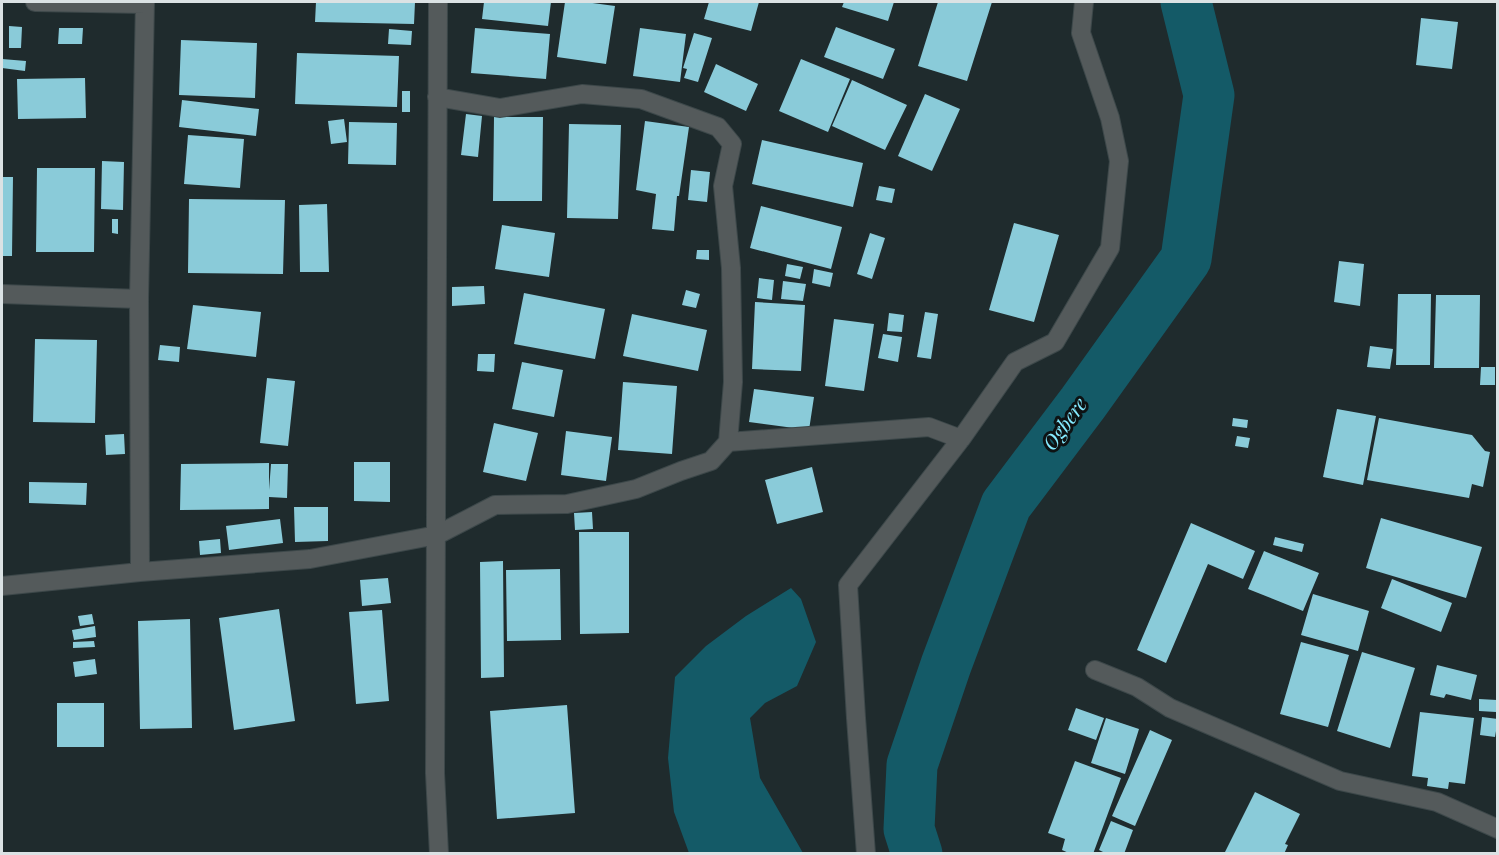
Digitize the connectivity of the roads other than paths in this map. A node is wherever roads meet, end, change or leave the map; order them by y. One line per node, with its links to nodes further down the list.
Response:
1 (35, 2): 4 (street)
2 (438, 2): 5 (street)
3 (1084, 2): 8 (street)
4 (145, 3): 7 (street)
5 (437, 97): 9 (street); 10 (street)
6 (2, 294): 7 (street)
7 (139, 299): 11 (street)
8 (961, 439): 9 (street); 16 (street)
9 (728, 442): 10 (street)
10 (437, 535): 11 (street); 15 (street)
11 (140, 572): 12 (street)
12 (2, 586)
13 (1095, 670): 14 (street)
14 (1497, 829)
15 (439, 854)
16 (866, 854)

